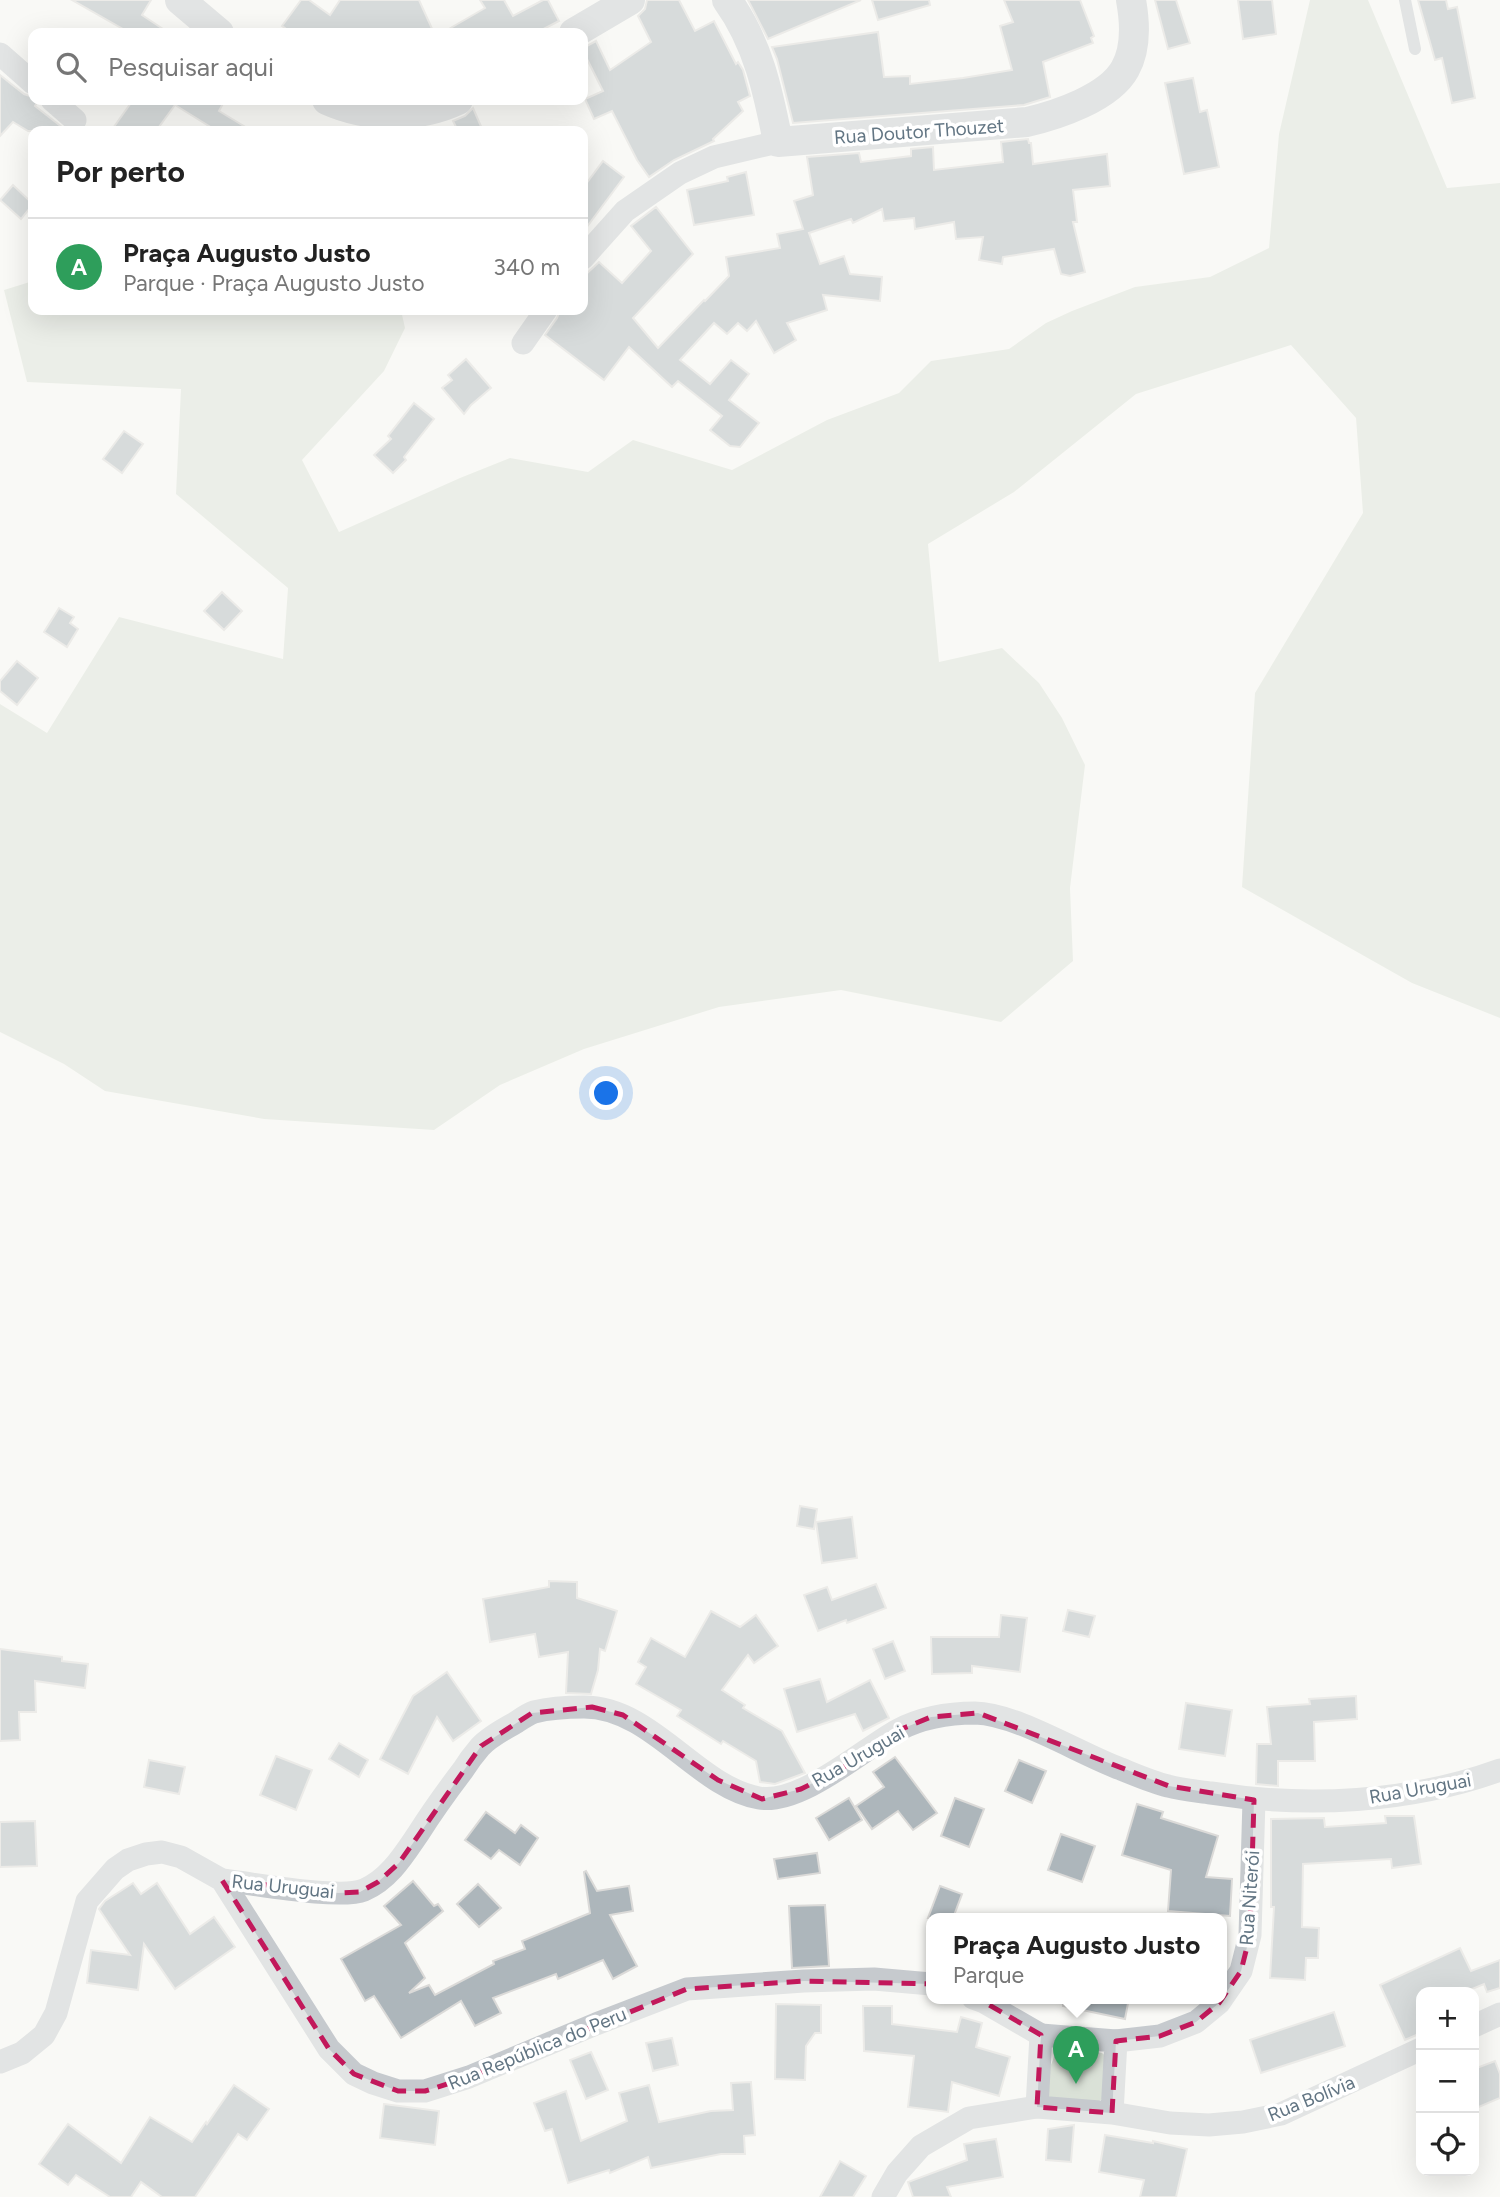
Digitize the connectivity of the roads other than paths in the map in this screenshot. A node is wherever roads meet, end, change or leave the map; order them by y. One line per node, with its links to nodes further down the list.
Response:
1 (180, 0): 6 (street)
2 (630, 0): 7 (street)
3 (727, 0): 15 (street)
4 (1131, 0): 15 (street, Rua Doutor Thouzet)
5 (1405, 0): 8 (lane)
6 (213, 28)
7 (582, 28)
8 (1415, 49)
9 (0, 54): 10 (street)
10 (28, 79)
11 (58, 105): 14 (street)
12 (339, 105): 13 (street)
13 (445, 105)
14 (75, 120)
15 (778, 142): 16 (street)
16 (588, 252)
17 (543, 315): 18 (street)
18 (523, 343)
19 (1500, 1770): 20 (street, Rua Uruguai)
20 (1254, 1800): 21 (street, Rua Uruguai); 23 (street, Rua Niterói)
21 (222, 1880): 22 (street, Rua República do Peru); 31 (street, Rua República do Peru)
22 (926, 1984)
23 (1227, 1991)
24 (987, 2004): 28 (street)
25 (1218, 2004): 29 (street, Rua Niterói)
26 (1500, 2014): 27 (street)
27 (1479, 2024)
28 (1041, 2035): 29 (street, Rua Niterói); 32 (street)
29 (1116, 2041): 33 (street)
30 (1419, 2050): 33 (street, Rua Bolívia)
31 (0, 2062)
32 (1037, 2107): 33 (street, Rua Bolívia); 34 (street, Rua Bolívia)
33 (1112, 2113)
34 (883, 2197)

